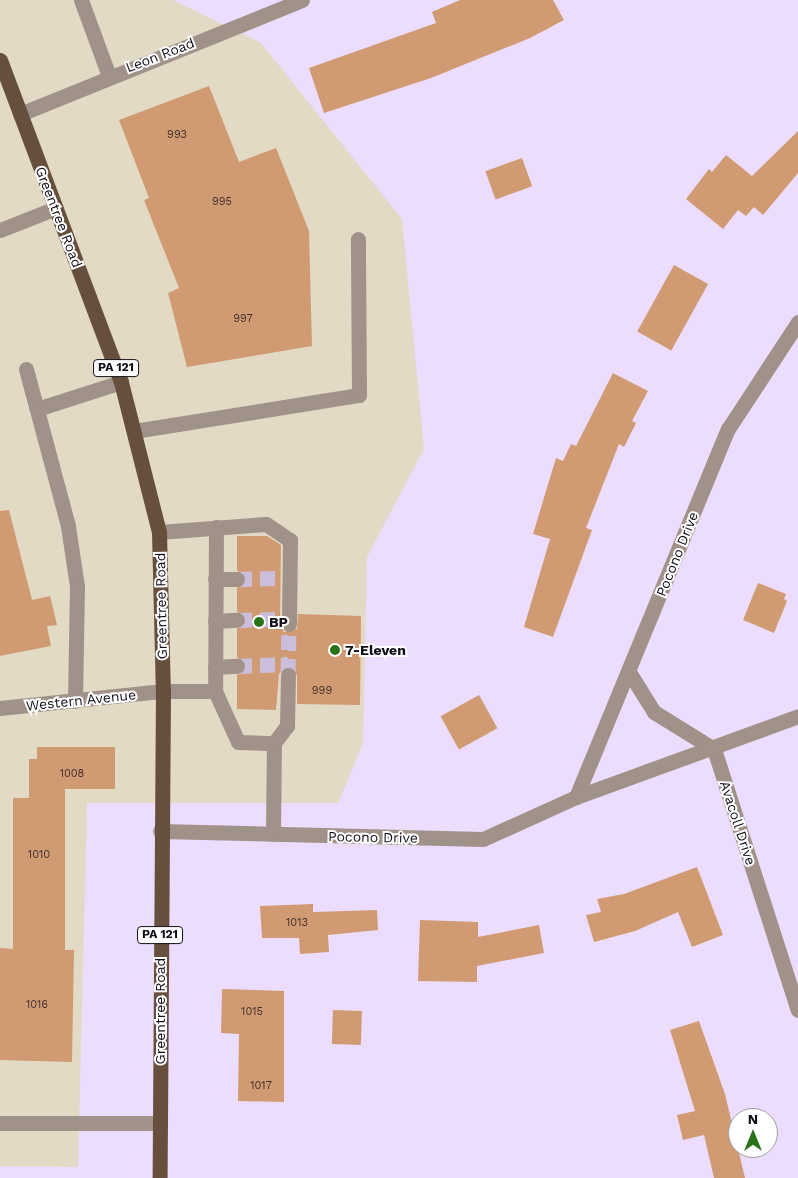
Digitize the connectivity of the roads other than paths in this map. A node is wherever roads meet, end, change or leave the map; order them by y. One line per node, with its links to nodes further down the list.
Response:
1 (81, 0): 4 (street)
2 (302, 0): 4 (street, Leon Road)
3 (0, 60): 5 (main road, Greentree Road / PA 121)
4 (109, 76): 5 (street, Leon Road)
5 (20, 114): 6 (main road, Greentree Road / PA 121)
6 (56, 208): 7 (street); 11 (main road, Greentree Road / PA 121)
7 (0, 230)
8 (358, 239): 13 (street)
9 (798, 322): 23 (street, Pocono Drive)
10 (26, 369): 12 (street)
11 (121, 382): 12 (street); 13 (main road, Greentree Road / PA 121)
12 (37, 409): 27 (street)
13 (134, 432): 15 (main road, Greentree Road / PA 121)
14 (216, 527): 15 (street); 16 (street); 20 (street)
15 (159, 532): 26 (main road, Greentree Road / PA 121)
16 (215, 579): 17 (street); 19 (street)
17 (237, 579)
18 (237, 620): 19 (street)
19 (215, 621): 22 (street)
20 (286, 621)
21 (237, 666): 22 (street)
22 (215, 667): 25 (street)
23 (629, 672): 31 (street); 32 (street, Pocono Drive)
24 (288, 675): 30 (street)
25 (215, 691): 26 (street, Western Avenue); 30 (street)
26 (162, 692): 27 (street, Western Avenue); 33 (main road, Greentree Road / PA 121)
27 (75, 701): 28 (street, Western Avenue)
28 (0, 708)
29 (798, 716): 31 (street, Pocono Drive)
30 (274, 743): 34 (street)
31 (714, 749): 32 (street, Pocono Drive); 35 (street, Avacoll Drive)
32 (576, 797): 34 (street, Pocono Drive)
33 (160, 831): 34 (street, Pocono Drive); 37 (main road, Greentree Road / PA 121)
34 (273, 834)
35 (798, 1010)
36 (0, 1123): 37 (street)
37 (160, 1123): 38 (main road, Greentree Road / PA 121)
38 (160, 1178)

